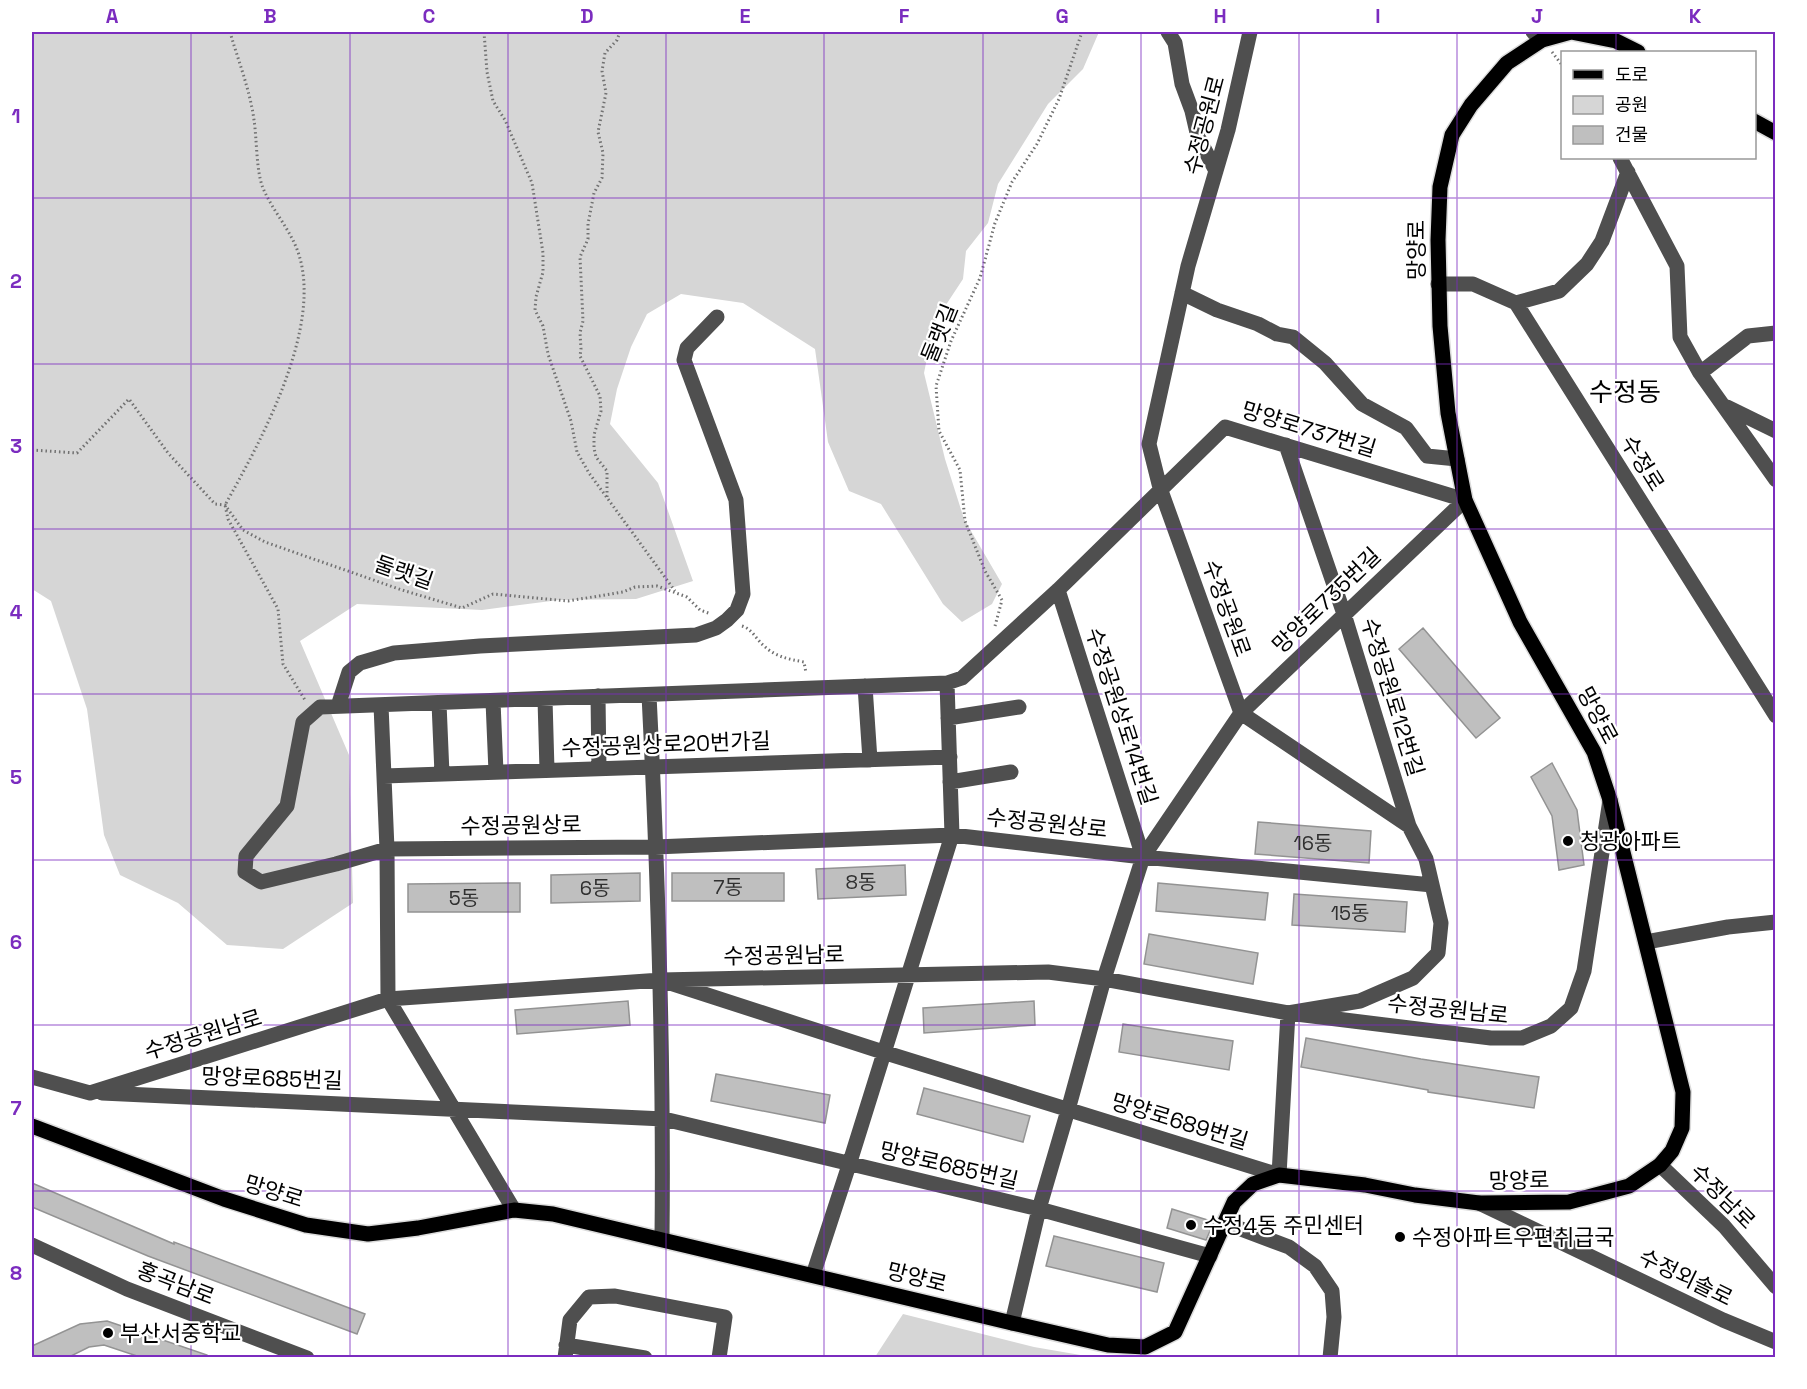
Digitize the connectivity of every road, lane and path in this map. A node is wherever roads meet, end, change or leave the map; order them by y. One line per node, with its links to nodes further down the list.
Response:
1 (230, 32): 29 (path)
2 (484, 32): 27 (path)
3 (620, 32): 27 (path)
4 (1082, 32): 34 (path, 둘랫길)
5 (1168, 32): 12 (street)
6 (1250, 32): 12 (street, 수정공원로)
7 (1538, 36): 8 (main road, 망양로); 14 (main road, 망양로)
8 (1636, 51)
9 (1756, 122): 10 (main road)
10 (1776, 133)
11 (1621, 159): 13 (street)
12 (1216, 171): 15 (street, 수정공원로)
13 (1628, 172): 16 (street); 19 (street)
14 (1438, 284): 16 (street); 24 (main road, 망양로)
15 (1182, 293): 24 (street); 26 (street, 수정공원로)
16 (1516, 303): 48 (street, 수정로)
17 (717, 317): 33 (street)
18 (1776, 333): 19 (street)
19 (1700, 373): 20 (street)
20 (1724, 406): 21 (street); 25 (street)
21 (1776, 431)
22 (1286, 445): 26 (street, 망양로737번길); 28 (street, 망양로737번길); 32 (street, 수정공원로12번길)
23 (32, 450): 29 (path, 둘랫길)
24 (1457, 459): 28 (main road, 망양로)
25 (1776, 480)
26 (1160, 488): 30 (street); 47 (street, 수정공원로)
27 (607, 497): 31 (path)
28 (1465, 500): 32 (street, 망양로735번길); 60 (main road, 망양로)
29 (225, 505): 31 (path, 둘랫길); 46 (path)
30 (1058, 590): 34 (street); 65 (street, 수정공원상로14번길)
31 (676, 593): 33 (path, 둘랫길)
32 (1344, 614): 47 (street, 망양로735번길); 61 (street, 수정공원로12번길)
33 (728, 620): 37 (path, 둘랫길); 44 (street)
34 (988, 654): 35 (street)
35 (947, 683): 36 (street); 49 (street)
36 (865, 686): 37 (street); 51 (street)
37 (809, 688): 38 (street)
38 (649, 694): 39 (street); 52 (street)
39 (598, 696): 40 (street); 53 (street)
40 (545, 699): 41 (street); 54 (street)
41 (493, 701): 42 (street); 55 (street)
42 (439, 703): 43 (street); 57 (street)
43 (381, 705): 44 (street); 58 (street)
44 (338, 706): 46 (street)
45 (1019, 707): 49 (street)
46 (312, 713): 64 (street, 수정공원상로)
47 (1241, 713): 61 (street); 65 (street, 망양로735번길)
48 (1776, 716)
49 (948, 718): 50 (street)
50 (950, 757): 51 (street, 수정공원상로20번가길); 59 (street)
51 (870, 760): 52 (street, 수정공원상로20번가길)
52 (653, 767): 53 (street, 수정공원상로20번가길); 63 (street)
53 (599, 769): 54 (street, 수정공원상로20번가길)
54 (547, 770): 55 (street, 수정공원상로20번가길)
55 (496, 772): 57 (street, 수정공원상로20번가길)
56 (1011, 772): 59 (street)
57 (442, 774): 58 (street, 수정공원상로20번가길)
58 (384, 776): 64 (street)
59 (950, 782): 62 (street)
60 (1610, 800): 68 (main road, 망양로); 73 (street, 수정공원남로)
61 (1410, 826): 66 (street)
62 (952, 835): 63 (street, 수정공원상로); 65 (street, 수정공원상로); 69 (street)
63 (655, 846): 64 (street, 수정공원상로); 71 (street)
64 (387, 849): 72 (street)
65 (1143, 857): 66 (street, 수정공원상로); 70 (street)
66 (1432, 885): 73 (street)
67 (1776, 922): 68 (street)
68 (1646, 942): 82 (main road, 망양로)
69 (908, 975): 70 (street, 수정공원남로); 71 (street, 수정공원남로); 74 (street)
70 (1104, 979): 73 (street, 수정공원남로); 78 (street)
71 (661, 980): 72 (street, 수정공원남로); 74 (street, 망양로689번길); 79 (street)
72 (388, 999): 76 (street, 수정공원남로); 77 (street)
73 (1288, 1013): 83 (street)
74 (883, 1052): 78 (street, 망양로689번길); 81 (street, 망양로685번길)
75 (32, 1077): 76 (street)
76 (90, 1093): 77 (street, 망양로685번길)
77 (452, 1108): 79 (street, 망양로685번길); 86 (street)
78 (1068, 1110): 83 (street, 망양로689번길); 85 (street, 망양로685번길)
79 (663, 1119): 81 (street, 망양로685번길); 88 (street)
80 (32, 1126): 86 (main road, 망양로)
81 (849, 1165): 85 (street, 망양로685번길); 91 (street)
82 (1660, 1166): 84 (main road, 망양로); 92 (street, 수정남로)
83 (1279, 1175): 84 (main road, 망양로); 87 (main road, 망양로)
84 (1479, 1203): 94 (street, 수정외솔로)
85 (1039, 1209): 90 (street, 망양로685번길); 93 (street)
86 (514, 1210): 88 (main road, 망양로)
87 (1225, 1223): 90 (main road, 망양로); 100 (street)
88 (662, 1239): 91 (main road, 망양로)
89 (32, 1245): 97 (street, 홍곡남로)
90 (1210, 1256): 96 (main road, 망양로)
91 (813, 1275): 93 (main road, 망양로)
92 (1776, 1287)
93 (1012, 1323): 96 (main road, 망양로)
94 (1776, 1342)
95 (565, 1351): 98 (street); 99 (street)
96 (1147, 1352)
97 (307, 1358)
98 (645, 1358)
99 (719, 1358)
100 (1330, 1358)

